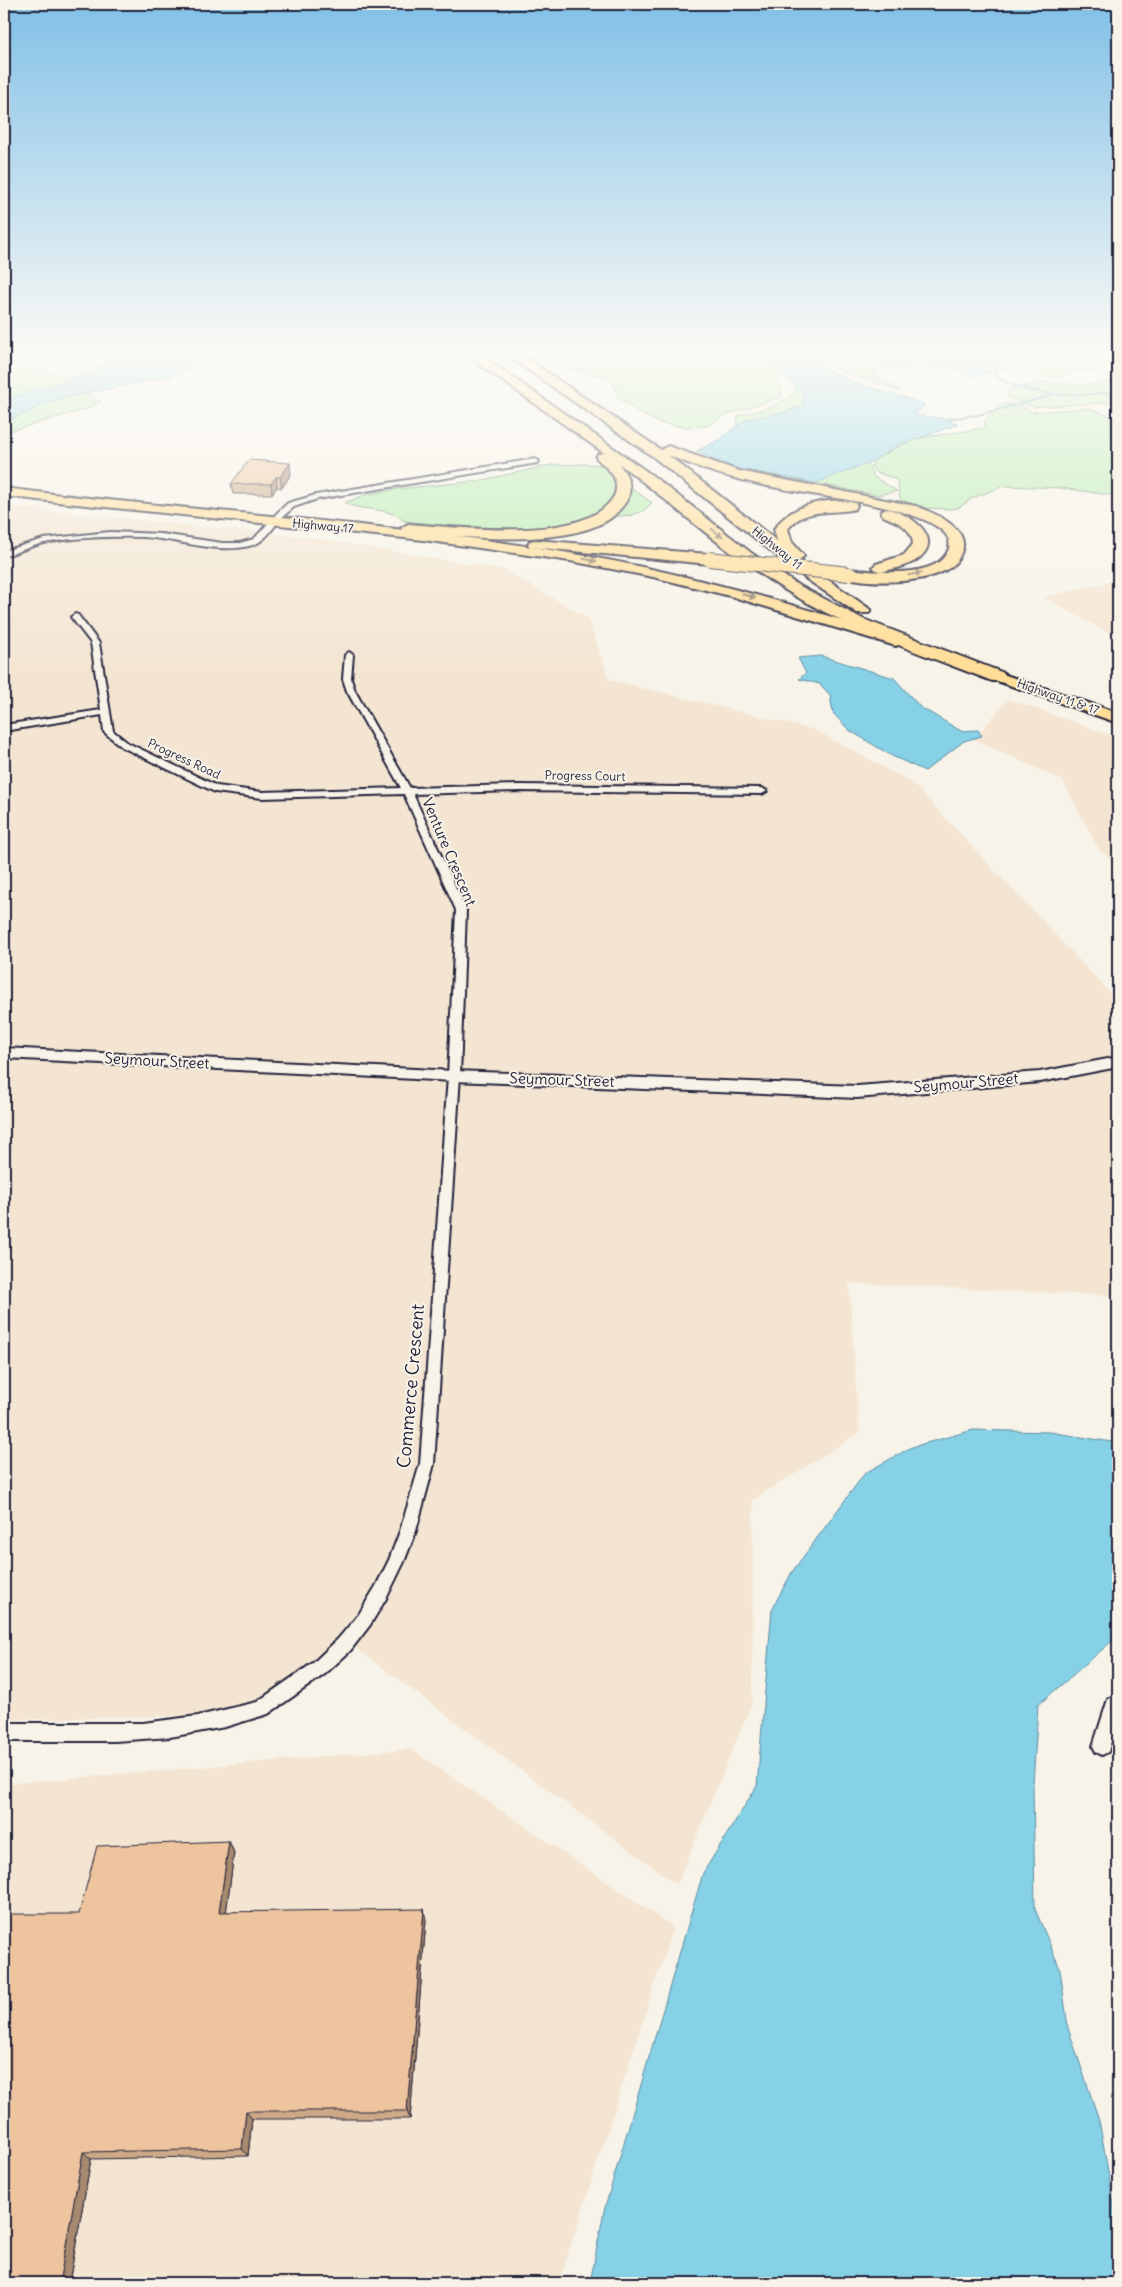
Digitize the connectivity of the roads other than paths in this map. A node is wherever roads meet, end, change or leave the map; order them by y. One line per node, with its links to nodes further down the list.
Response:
1 (531, 461): 7 (street)
2 (607, 461): 8 (highway)
3 (623, 461): 14 (highway, Highway 11, one-way to 14)
4 (668, 461): 11 (highway, Highway 11)
5 (695, 461): 10 (highway, one-way to 5)
6 (4, 492): 7 (highway, Highway 17)
7 (276, 519): 8 (highway, Highway 17); 9 (street)
8 (406, 530): 10 (highway, bridge); 14 (highway, Highway 17, one-way to 14)
9 (4, 554)
10 (849, 571): 11 (highway)
11 (873, 616): 14 (highway, Highway 11)
12 (75, 617): 15 (street, Progress Road)
13 (350, 656): 18 (street, Venture Crescent)
14 (1001, 674): 16 (highway, Highway 11 & 17)
15 (105, 712): 17 (street); 18 (street, Progress Road)
16 (1118, 718)
17 (4, 728)
18 (407, 791): 19 (street, Progress Court); 22 (street, Venture Crescent)
19 (762, 791)
20 (4, 1053): 22 (street, Seymour Street)
21 (1118, 1062): 22 (street, Seymour Street)
22 (454, 1076): 24 (street, Commerce Crescent)
23 (1118, 1702): 25 (street)
24 (4, 1732)
25 (1102, 1746)

